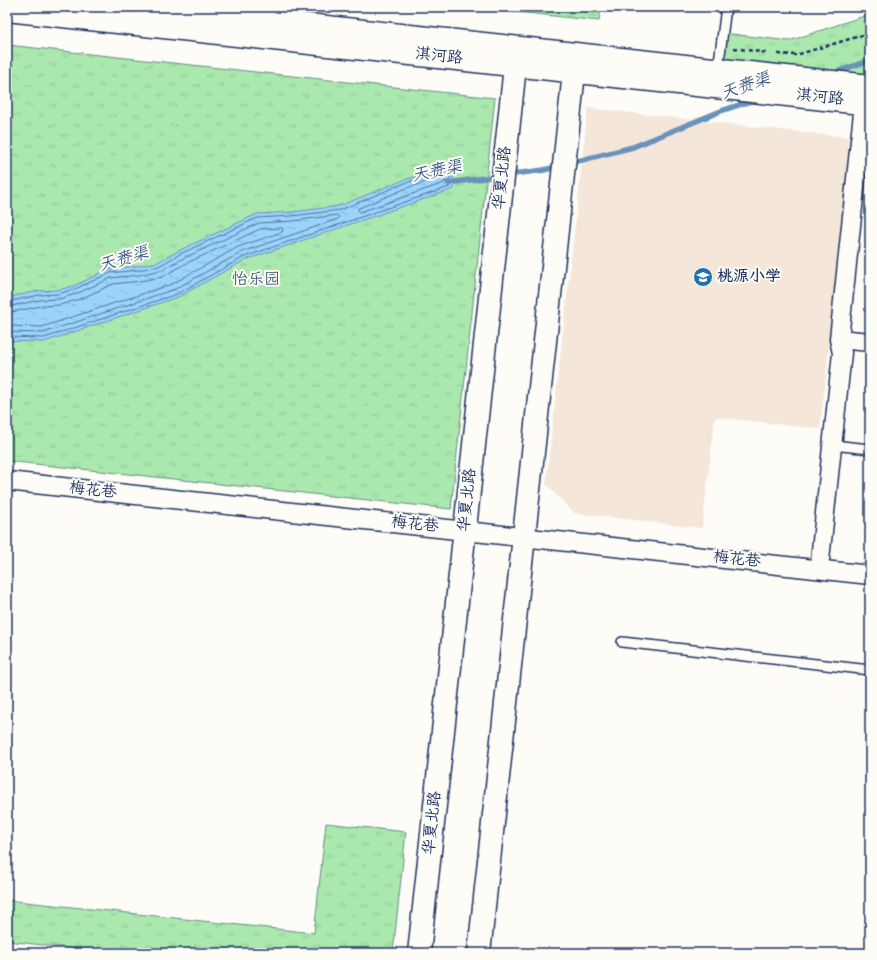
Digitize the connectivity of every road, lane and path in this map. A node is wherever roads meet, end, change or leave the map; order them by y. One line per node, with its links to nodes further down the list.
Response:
1 (143, 7): 6 (street, 淇河路)
2 (726, 7): 5 (lane)
3 (7, 10): 6 (street, 淇河路)
4 (870, 33): 5 (path)
5 (721, 45): 8 (lane)
6 (516, 56): 7 (street, 淇河路); 15 (street, 华夏北路)
7 (575, 63): 8 (street, 淇河路); 16 (street)
8 (719, 78): 9 (street, 淇河路)
9 (868, 95): 10 (street)
10 (839, 339): 11 (street); 12 (street)
11 (870, 342)
12 (832, 445): 13 (lane); 17 (street)
13 (870, 449)
14 (7, 481): 15 (street, 梅花巷)
15 (465, 531): 16 (street, 梅花巷); 21 (street, 华夏北路)
16 (524, 537): 17 (street, 梅花巷); 22 (street)
17 (819, 569): 18 (street, 梅花巷)
18 (870, 574)
19 (622, 642): 20 (lane)
20 (870, 670)
21 (419, 953)
22 (479, 953)

